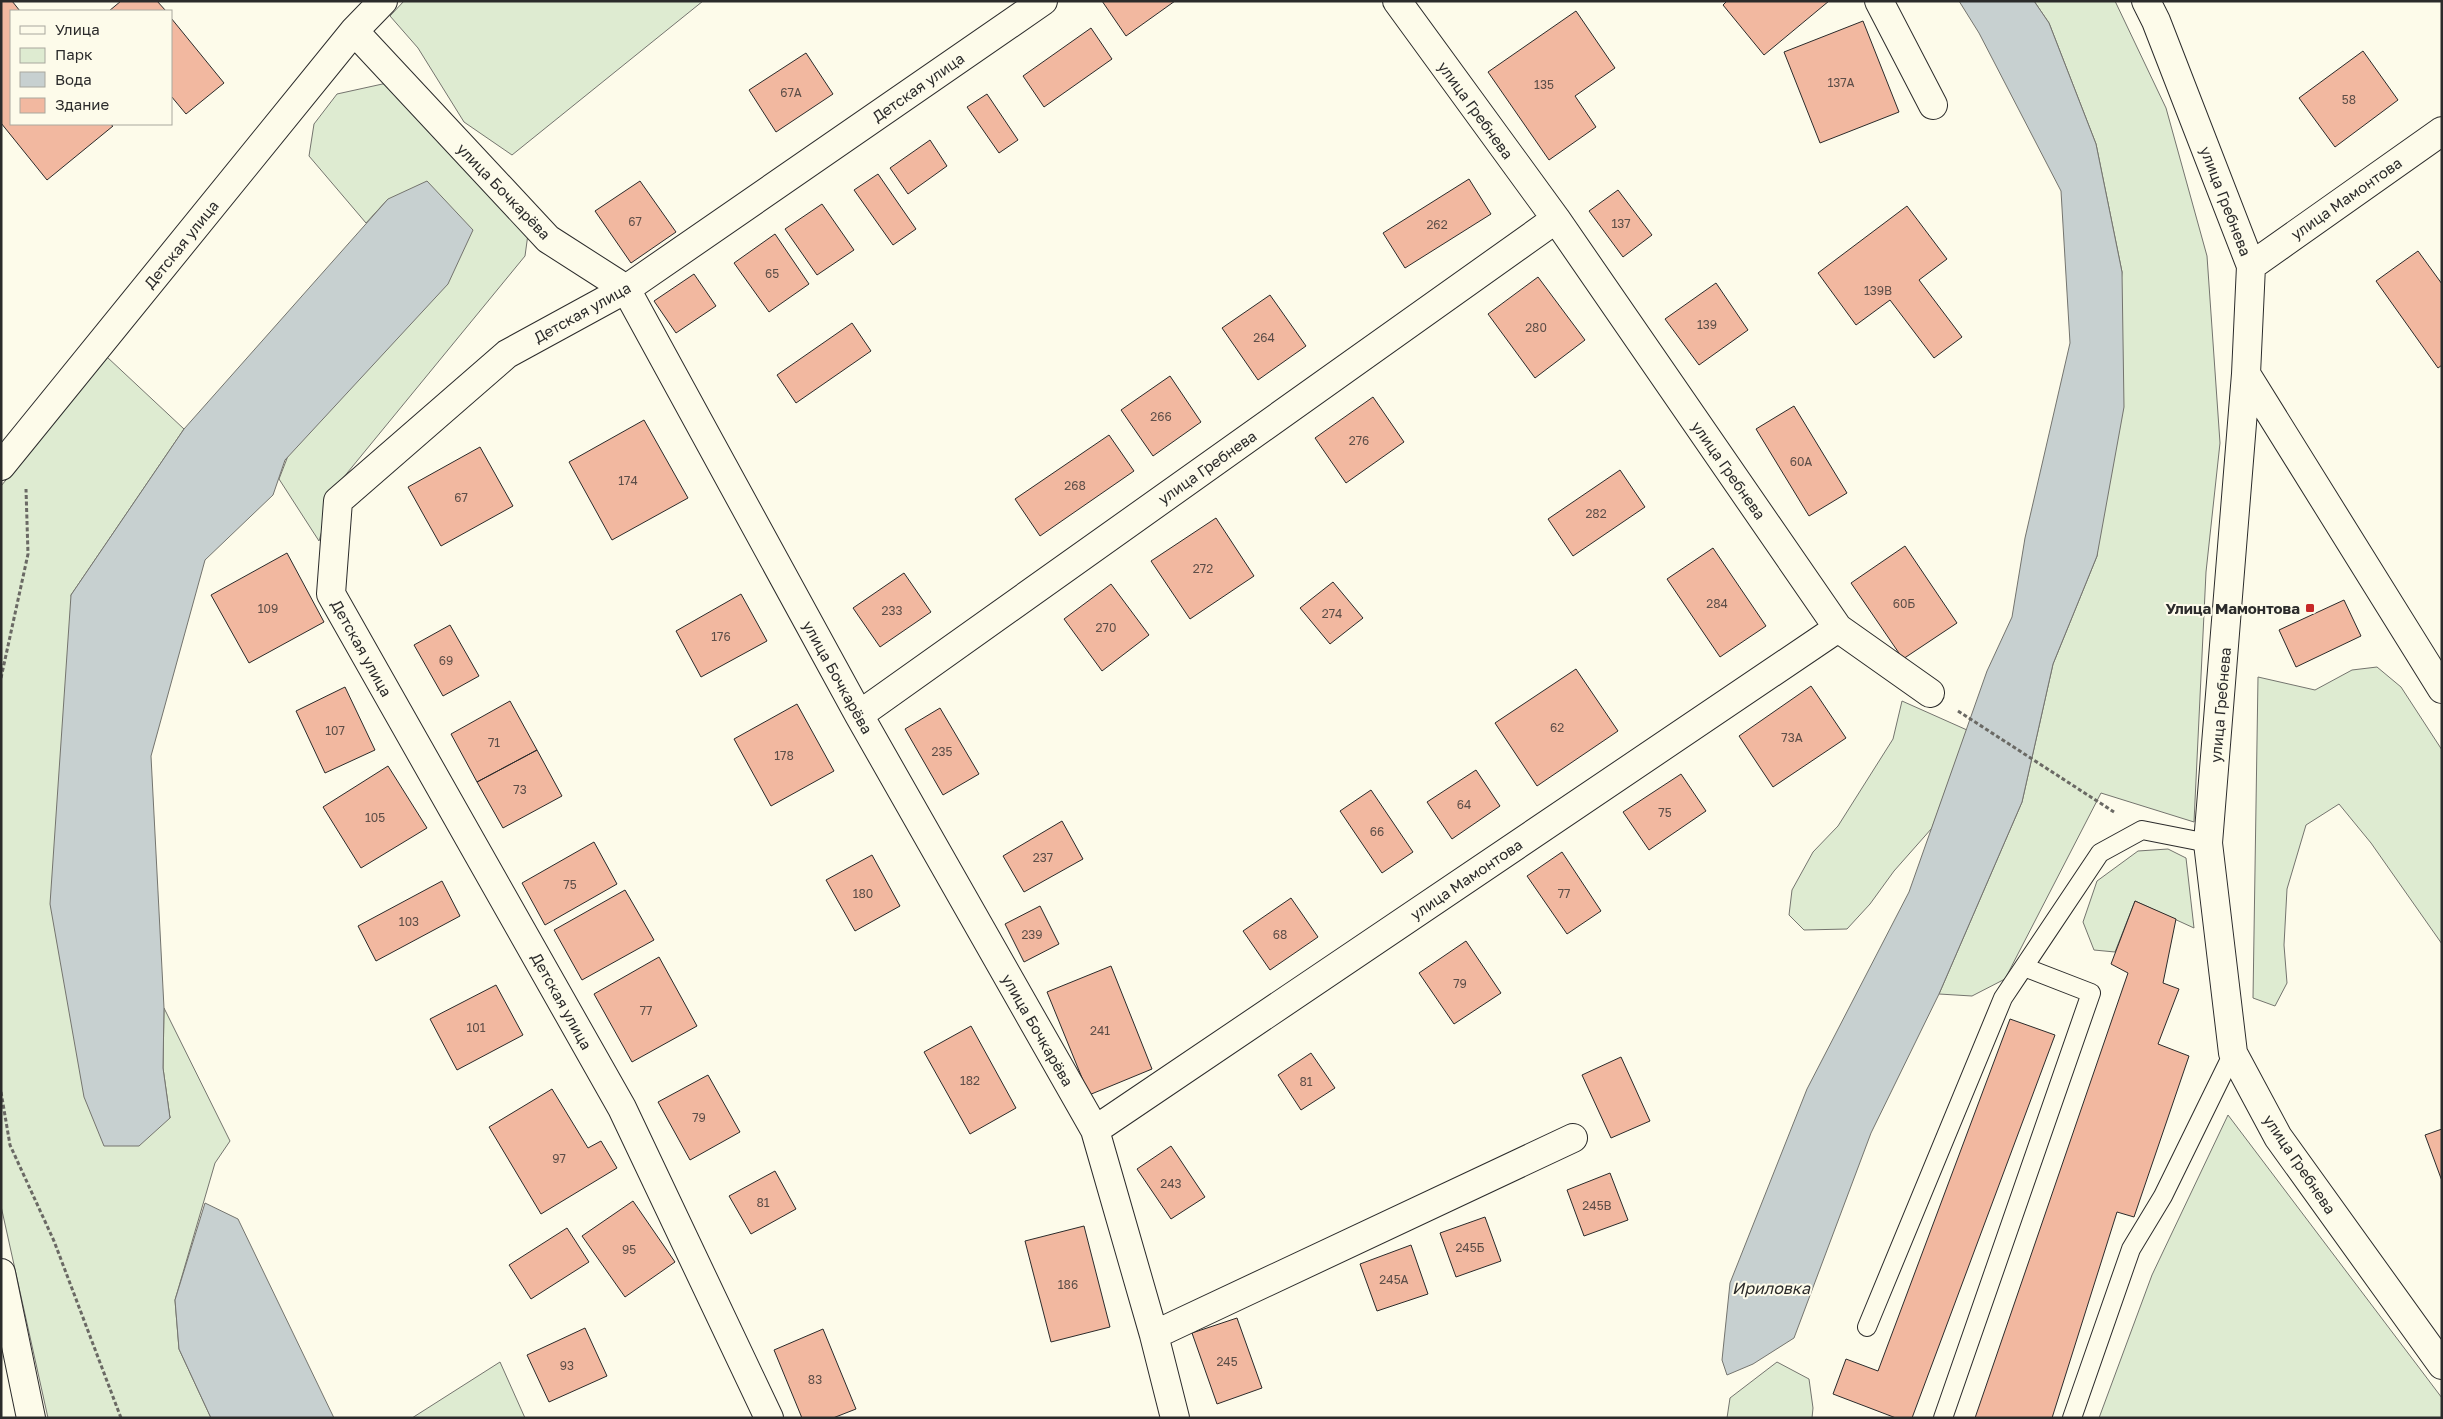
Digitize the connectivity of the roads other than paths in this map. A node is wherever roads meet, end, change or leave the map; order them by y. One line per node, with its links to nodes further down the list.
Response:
1 (383, 1): 6 (street, Детская улица)
2 (1042, 1): 11 (street, Детская улица)
3 (1397, 1): 9 (street, улица Гребнева)
4 (1879, 1): 7 (street)
5 (2146, 1): 10 (street, улица Гребнева)
6 (354, 32): 11 (street, улица Бочкарёва); 13 (street, Детская улица)
7 (1933, 105)
8 (2442, 131): 10 (street, улица Мамонтова)
9 (1556, 219): 14 (street, улица Гребнева); 17 (street, улица Гребнева)
10 (2251, 266): 12 (street, улица Гребнева)
11 (626, 290): 17 (street, улица Бочкарёва); 28 (street, Детская улица)
12 (2246, 374): 15 (street); 18 (street, улица Гребнева)
13 (1, 466)
14 (1838, 628): 16 (street, улица Гребнева); 21 (street, улица Мамонтова)
15 (2442, 689)
16 (1930, 693)
17 (859, 715): 21 (street, улица Бочкарёва)
18 (2208, 843): 19 (lane); 20 (street, улица Гребнева)
19 (2024, 966): 24 (lane); 30 (lane)
20 (2233, 1053): 26 (street, улица Гребнева); 31 (lane)
21 (1095, 1130): 25 (street, улица Бочкарёва)
22 (1573, 1138): 25 (street)
23 (1, 1273): 27 (street)
24 (1867, 1328)
25 (1154, 1335): 29 (street, улица Бочкарёва)
26 (2442, 1365)
27 (31, 1418)
28 (769, 1418)
29 (1175, 1418)
30 (1943, 1418)
31 (2072, 1418)

